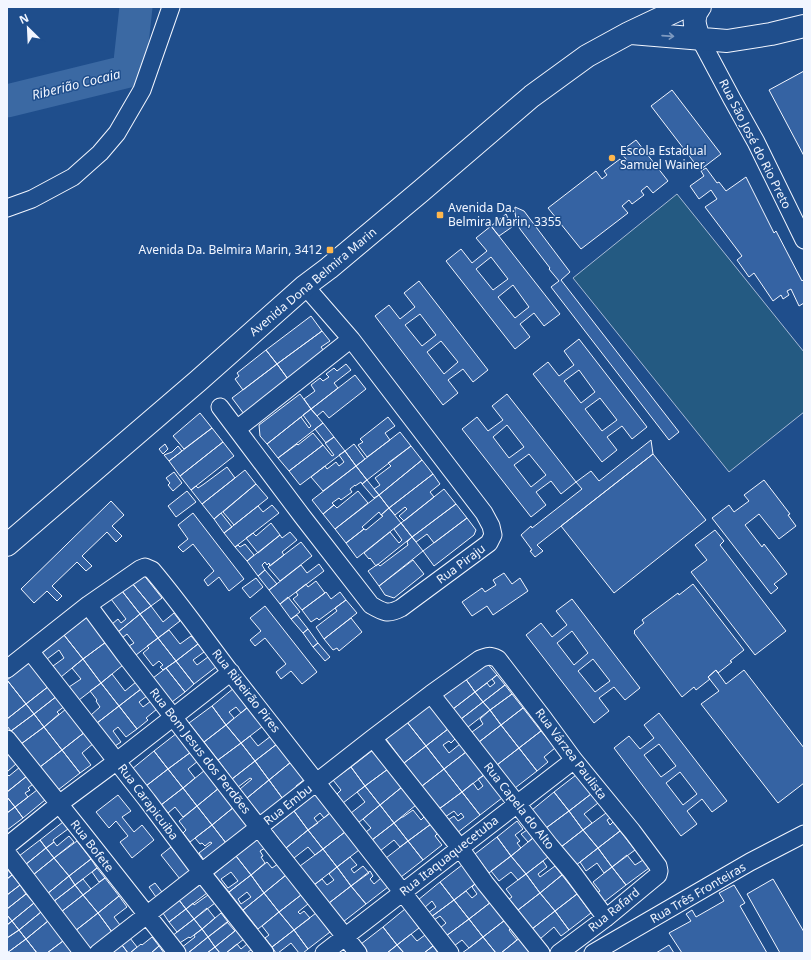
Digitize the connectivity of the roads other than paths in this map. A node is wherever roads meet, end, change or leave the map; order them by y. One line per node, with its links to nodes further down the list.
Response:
1 (170, 7): 9 (street)
2 (684, 7): 5 (main road, Avenida Dona Belmira Marin)
3 (700, 7): 6 (main road)
4 (804, 26): 7 (main road)
5 (630, 33): 6 (main road, one-way to 6); 11 (main road, Avenida Dona Belmira Marin)
6 (700, 39): 7 (main road); 8 (street, Rua São José do Rio Preto)
7 (727, 41): 8 (street, Rua São José do Rio Preto)
8 (716, 70): 10 (street, Rua São José do Rio Preto)
9 (7, 208)
10 (804, 240)
11 (306, 286): 12 (street, Rua Piraju); 15 (main road, Avenida Dona Belmira Marin)
12 (351, 340): 14 (street); 14 (street, Rua Piraju)
13 (220, 406): 14 (street, Rua Piraju)
14 (237, 429)
15 (7, 545)
16 (88, 605): 17 (street, Rua Ribeirão Pires); 20 (street, Rua Ribeirão Pires); 22 (street, Rua Bom Jesus dos Perdões)
17 (30, 651): 19 (street, Rua Ribeirão Pires); 26 (street, Rua Carapicuiba)
18 (480, 659): 21 (street, Rua Embu); 25 (street, Rua Várzea Paulista)
19 (7, 669)
20 (231, 672): 22 (street); 27 (street, Rua Ribeirão Pires)
21 (431, 694): 23 (street, Rua Embu); 29 (street, Rua Capela do Alto)
22 (174, 717): 26 (street); 30 (street, Rua Bom Jesus dos Perdões)
23 (373, 738): 27 (street, Rua Embu); 33 (street)
24 (7, 739): 28 (street, Rua Bofete)
25 (574, 760): 29 (street, Rua Itaquaquecetuba); 35 (street, Rua Várzea Paulista)
26 (117, 761): 28 (street); 36 (street, Rua Carapicuiba)
27 (316, 783): 30 (street, Rua Embu); 37 (street, Rua Ribeirão Pires)
28 (59, 804): 32 (street); 38 (street, Rua Bofete)
29 (516, 804): 33 (street, Rua Itaquaquecetuba); 39 (street, Rua Capela do Alto)
30 (259, 827): 36 (street, Rua Embu); 40 (street, Rua Bom Jesus dos Perdões)
31 (804, 834): 50 (street, Rua Três Fronteiras)
32 (7, 846)
33 (460, 848): 37 (street, Rua Itaquaquecetuba); 48 (street)
34 (7, 853): 41 (street)
35 (656, 863): 39 (street, Rua Rafard)
36 (201, 872): 38 (street, Rua Embu); 44 (street, Rua Carapicuiba)
37 (403, 893): 40 (street, Rua Itaquaquecetuba); 47 (street, Rua Ribeirão Pires)
38 (146, 915): 42 (street, Rua Embu); 43 (street, Rua Bofete)
39 (606, 918): 49 (street, Rua Rafard)
40 (345, 937): 45 (street, Rua Itaquaquecetuba); 46 (street, Rua Bom Jesus dos Perdões)
41 (83, 953)
42 (98, 953)
43 (176, 953)
44 (265, 953)
45 (324, 953)
46 (358, 953)
47 (450, 953)
48 (542, 953)
49 (559, 953)
50 (593, 953)

